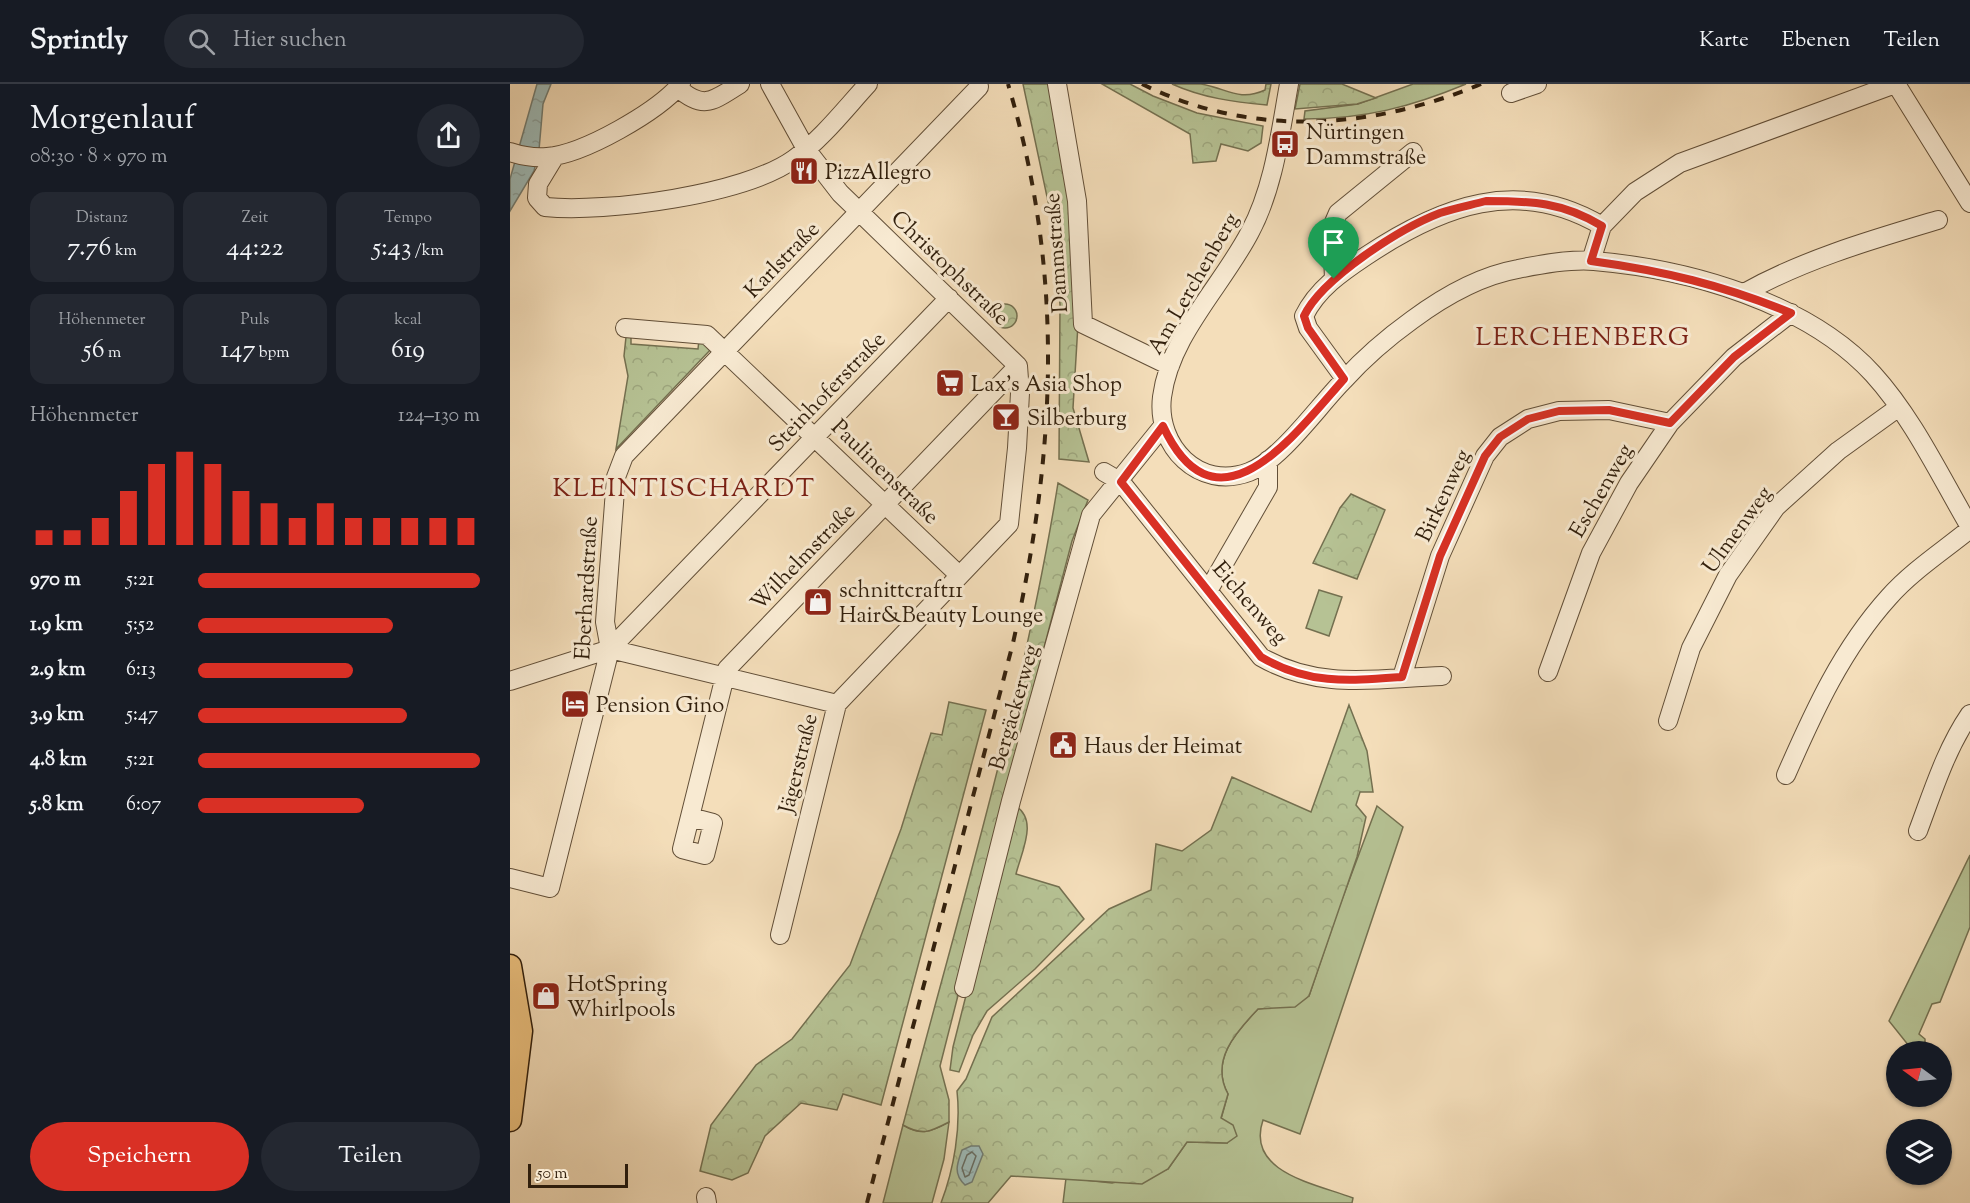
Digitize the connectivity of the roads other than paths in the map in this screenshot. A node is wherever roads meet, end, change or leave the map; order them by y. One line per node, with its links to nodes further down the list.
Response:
1 (740, 84): 8 (street)
2 (770, 84): 11 (street, Christophstraße)
3 (868, 84): 11 (street)
4 (1058, 84): 27 (street, Dammstraße)
5 (1288, 84): 27 (street, Am Lerchenberg)
6 (1537, 84): 10 (street)
7 (1896, 84): 15 (street); 18 (street)
8 (679, 86): 14 (street)
9 (979, 87): 16 (street, Karlstraße)
10 (1511, 93)
11 (806, 149): 14 (street); 16 (street, Christophstraße)
12 (1413, 152): 20 (street)
13 (512, 153): 14 (street)
14 (547, 156)
15 (1970, 203)
16 (860, 212): 22 (street, Christophstraße); 25 (street, Karlstraße)
17 (1938, 220): 21 (street)
18 (1602, 226): 19 (street); 20 (street)
19 (1591, 261): 21 (street); 28 (street)
20 (1334, 279): 28 (street)
21 (1744, 294): 23 (street)
22 (949, 298): 26 (street, Christophstraße); 32 (street, Steinhoferstraße)
23 (1791, 313): 29 (street); 30 (street, Eschenweg)
24 (625, 328): 25 (street, Paulinenstraße)
25 (726, 351): 32 (street, Paulinenstraße); 34 (street, Karlstraße)
26 (1018, 366): 37 (street, Wilhelmstraße); 39 (street, Jägerstraße)
27 (1170, 366): 31 (street, Am Lerchenberg)
28 (1344, 379): 33 (street)
29 (1899, 407): 38 (street); 49 (street, Ulmenweg)
30 (1670, 423): 42 (street, Eschenweg); 45 (street, Birkenweg)
31 (1163, 426): 33 (street); 36 (street, Bergäckerweg)
32 (815, 436): 37 (street, Paulinenstraße); 41 (street, Steinhoferstraße)
33 (1268, 460): 40 (street)
34 (619, 464): 41 (street, Eberhardstraße)
35 (1104, 471): 36 (street, Eichenweg)
36 (1121, 482): 40 (street, Eichenweg); 56 (street, Bergäckerweg)
37 (885, 504): 39 (street, Paulinenstraße); 43 (street, Wilhelmstraße)
38 (1970, 528): 50 (street)
39 (959, 575): 47 (street, Jägerstraße)
40 (1208, 591): 45 (street, Eichenweg)
41 (610, 649): 43 (street); 46 (street, Steinhoferstraße); 53 (street, Eberhardstraße)
42 (1548, 672)
43 (725, 676): 47 (street); 51 (street, Wilhelmstraße)
44 (1442, 676): 45 (street, Eichenweg)
45 (1402, 677)
46 (510, 681)
47 (837, 704): 54 (street, Jägerstraße)
48 (1970, 714): 52 (street)
49 (1668, 721)
50 (1786, 775)
51 (690, 817)
52 (1918, 831)
53 (510, 878)
54 (780, 935)
55 (510, 966): 57 (main road)
56 (964, 988)
57 (510, 1120)

